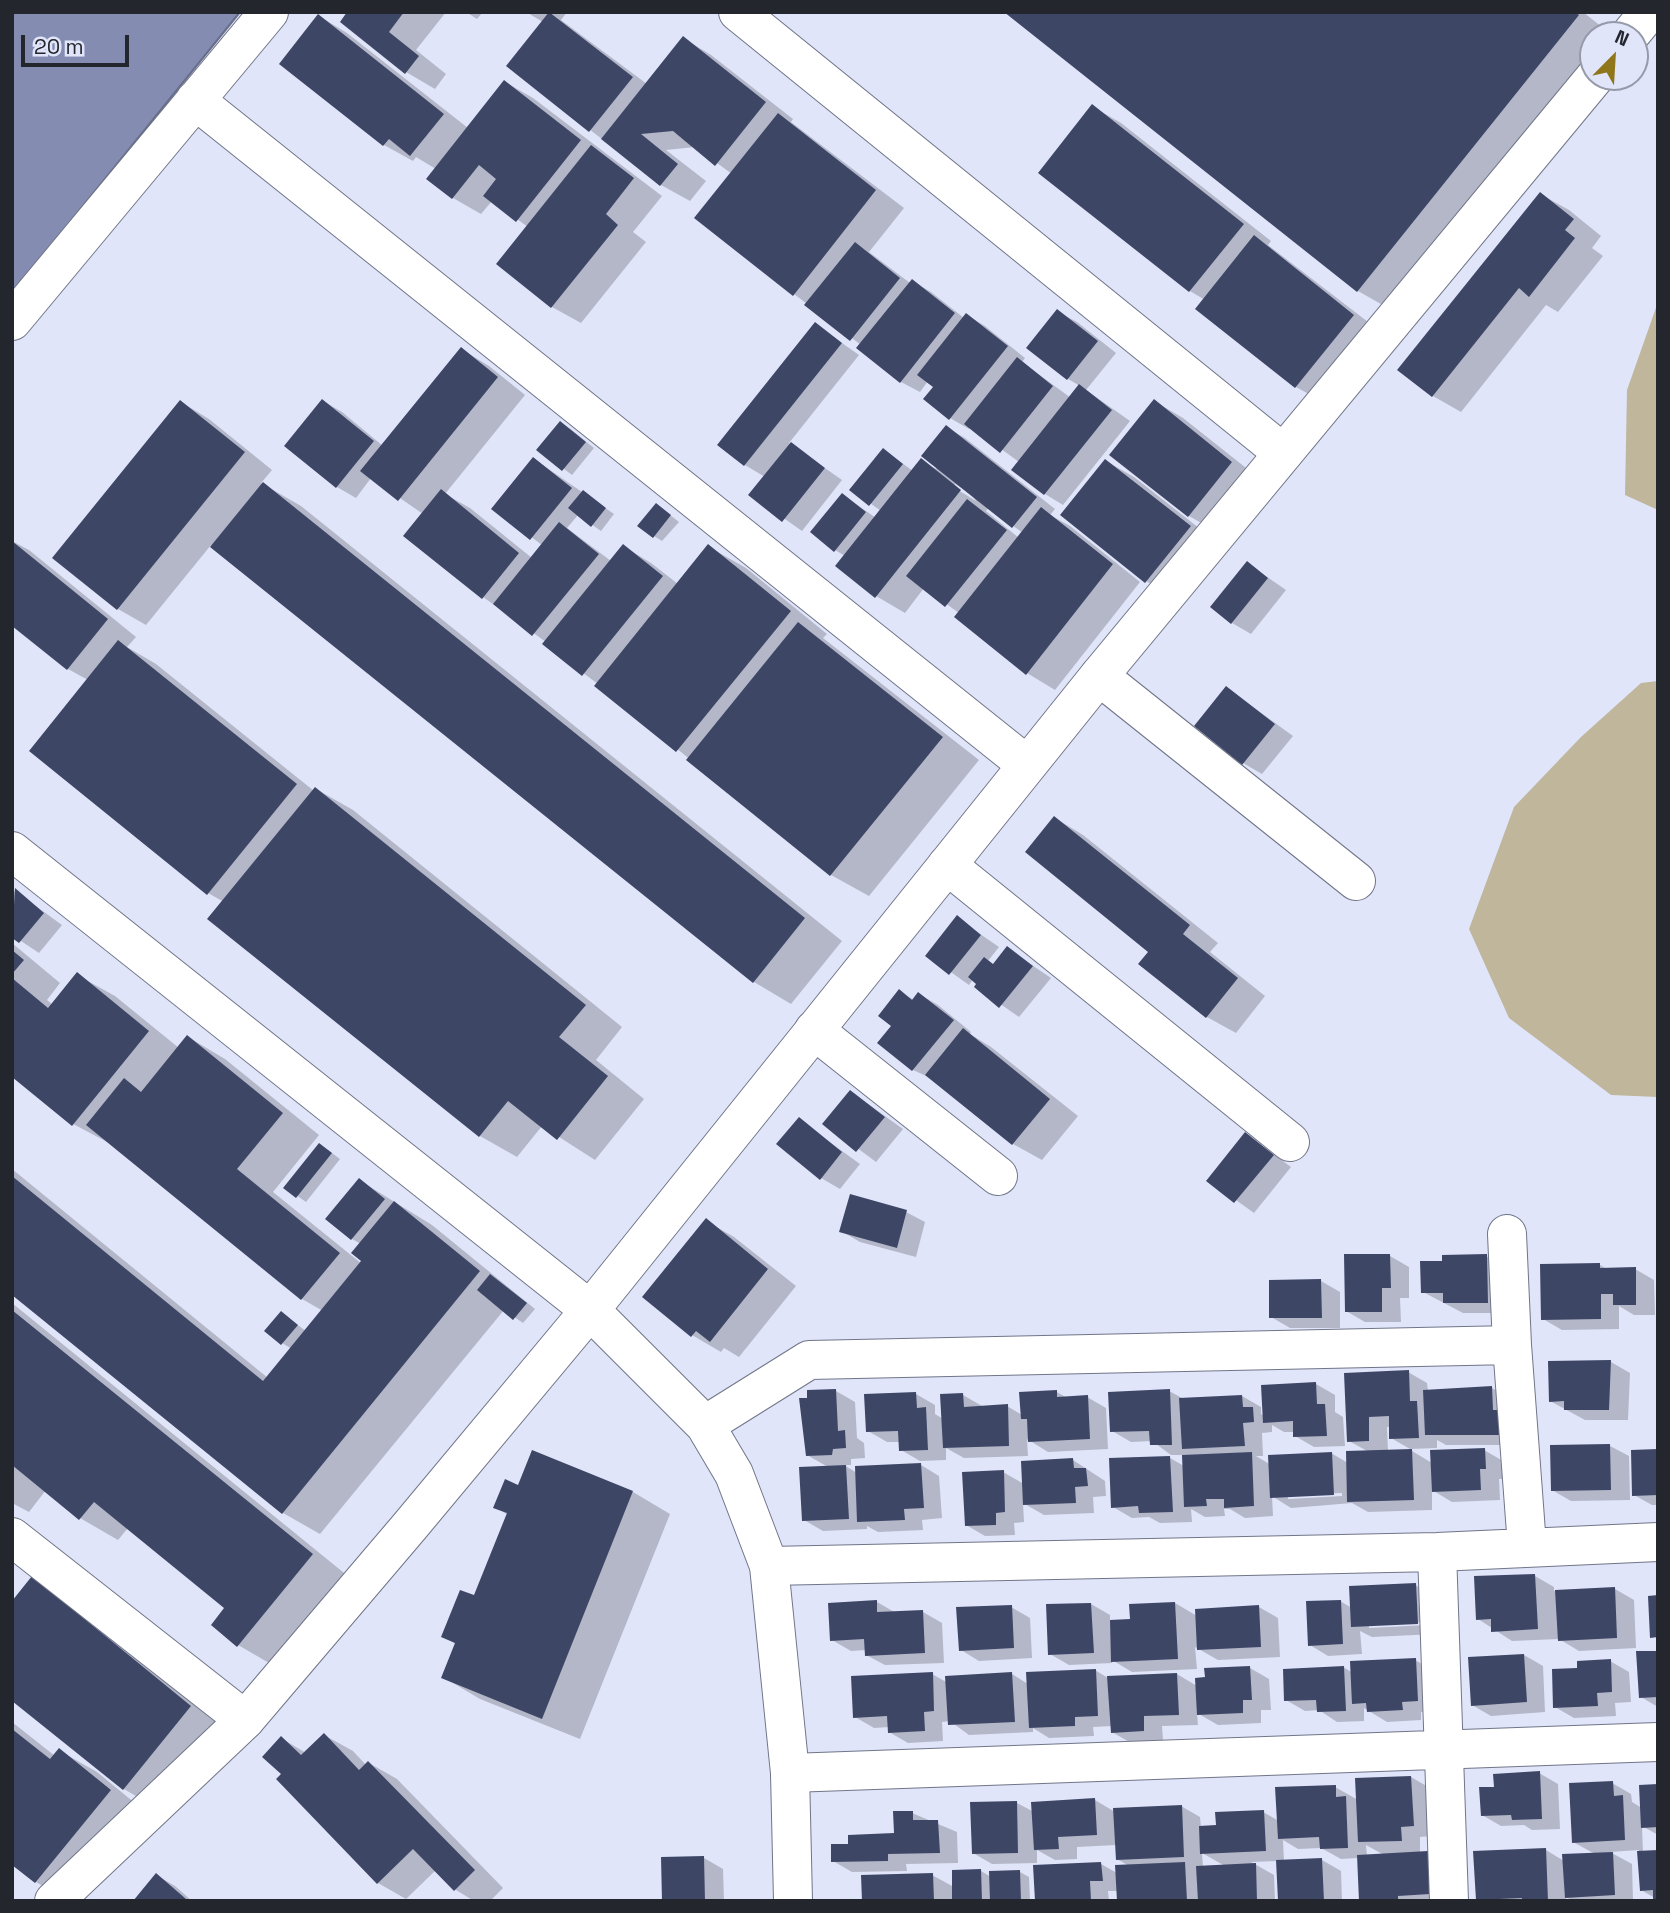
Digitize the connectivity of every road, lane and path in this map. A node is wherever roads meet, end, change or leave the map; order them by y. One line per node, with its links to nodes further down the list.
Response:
1 (269, 12): 4 (street)
2 (738, 12): 6 (street)
3 (1583, 91): 6 (street)
4 (195, 100): 5 (street); 8 (street)
5 (12, 321)
6 (1283, 453): 7 (street)
7 (1099, 676): 8 (street); 11 (street)
8 (1027, 765): 10 (street)
9 (12, 850): 16 (street)
10 (947, 864): 12 (street); 13 (street)
11 (1356, 881)
12 (814, 1030): 14 (street); 16 (street)
13 (1290, 1142)
14 (998, 1176)
15 (1507, 1234): 17 (street)
16 (590, 1310): 18 (street); 24 (street)
17 (1512, 1345): 18 (street); 21 (street)
18 (705, 1425): 23 (street)
19 (12, 1537): 24 (street)
20 (1658, 1542): 21 (street)
21 (1527, 1546): 22 (street)
22 (1437, 1552): 23 (street); 26 (street)
23 (769, 1566): 27 (street)
24 (245, 1720): 28 (street)
25 (1658, 1742): 26 (street)
26 (1444, 1751): 27 (street); 30 (street)
27 (790, 1773): 29 (street)
28 (54, 1901)
29 (793, 1901)
30 (1449, 1901)

